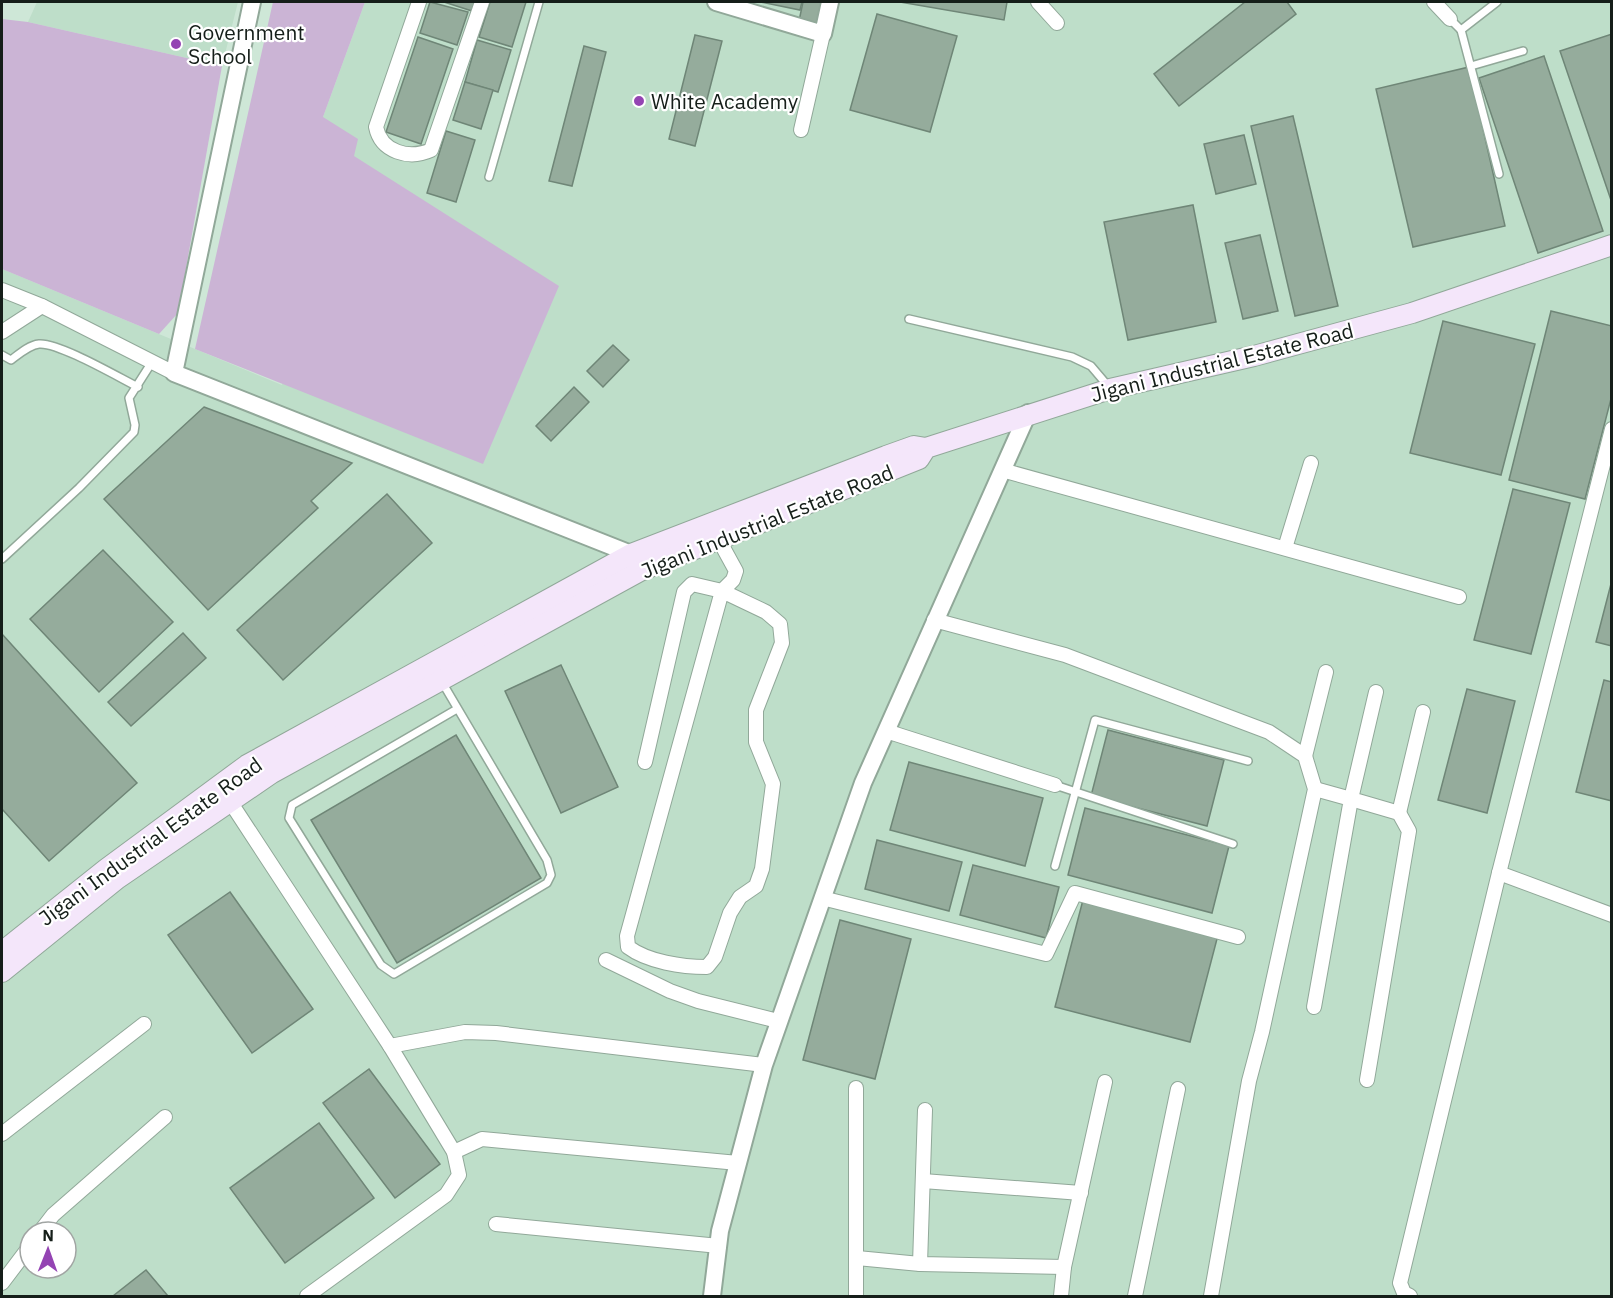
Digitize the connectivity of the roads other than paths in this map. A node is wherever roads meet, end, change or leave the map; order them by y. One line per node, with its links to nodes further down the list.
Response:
1 (252, 2): 26 (street)
2 (419, 2): 3 (street)
3 (482, 2)
4 (539, 2): 18 (lane)
5 (716, 2): 13 (street)
6 (830, 2): 13 (street)
7 (1038, 2): 11 (street)
8 (1434, 2): 10 (street)
9 (1497, 2): 12 (lane)
10 (1450, 19): 12 (lane)
11 (1057, 23)
12 (1461, 30): 15 (lane)
13 (823, 34): 16 (street)
14 (1523, 51): 15 (lane)
15 (1471, 66): 17 (lane)
16 (801, 130)
17 (1499, 174)
18 (489, 177)
19 (1611, 244): 28 (main road, Jigani Industrial Estate Road)
20 (2, 290): 21 (street)
21 (42, 306): 23 (street); 25 (street)
22 (909, 319): 28 (lane)
23 (2, 332)
24 (2, 355): 27 (lane)
25 (152, 362): 26 (street); 27 (lane)
26 (174, 373): 37 (street)
27 (138, 387): 36 (lane)
28 (1110, 389): 29 (main road, Jigani Industrial Estate Road)
29 (1029, 412): 31 (main road, Jigani Industrial Estate Road); 33 (street)
30 (1611, 429): 58 (street)
31 (926, 448): 34 (main road, Jigani Industrial Estate Road); 37 (main road, Jigani Industrial Estate Road)
32 (1311, 463): 35 (street)
33 (1002, 470): 35 (street); 40 (street)
34 (719, 540): 37 (main road, Jigani Industrial Estate Road); 38 (street)
35 (1285, 548): 39 (street)
36 (2, 559)
37 (635, 562): 42 (main road, Jigani Industrial Estate Road); 62 (main road, Jigani Industrial Estate Road)
38 (722, 591): 38 (street); 49 (street)
39 (1459, 597)
40 (934, 620): 46 (street); 47 (street)
41 (1326, 672): 47 (street)
42 (441, 680): 44 (lane); 54 (main road, Jigani Industrial Estate Road)
43 (1376, 692): 53 (street)
44 (458, 709): 44 (lane)
45 (1423, 712): 55 (street)
46 (886, 731): 50 (street); 59 (street)
47 (1305, 756): 51 (street)
48 (1248, 761): 52 (lane)
49 (645, 762)
50 (1054, 786): 52 (lane)
51 (1315, 789): 53 (street); 94 (street)
52 (1076, 793): 56 (lane); 57 (lane)
53 (1351, 799): 55 (street); 65 (street)
54 (231, 803): 64 (main road, Jigani Industrial Estate Road); 68 (street)
55 (1400, 813): 70 (street)
56 (1233, 844)
57 (1055, 866)
58 (1499, 873): 60 (street); 95 (street)
59 (822, 898): 61 (street); 66 (street)
60 (1611, 915)
61 (1238, 937)
62 (2, 952)
63 (606, 960): 66 (street)
64 (2, 972)
65 (1314, 1007)
66 (778, 1021): 69 (street)
67 (144, 1024): 76 (street)
68 (390, 1046): 69 (street); 77 (street)
69 (764, 1065): 78 (street)
70 (1367, 1080)
71 (1105, 1082): 80 (street)
72 (856, 1088): 84 (street)
73 (1178, 1089): 93 (street)
74 (925, 1110): 79 (street)
75 (165, 1117): 81 (street)
76 (2, 1134)
77 (454, 1152): 78 (street); 89 (street)
78 (738, 1163): 83 (street)
79 (923, 1181): 80 (street); 86 (street)
80 (1081, 1193): 87 (street)
81 (49, 1220)
82 (496, 1224): 83 (street)
83 (718, 1246): 90 (street)
84 (857, 1258): 86 (street); 91 (street)
85 (18, 1262): 88 (street)
86 (920, 1264): 87 (street)
87 (1064, 1267): 92 (street)
88 (2, 1283)
89 (307, 1296)
90 (712, 1296)
91 (856, 1296)
92 (1061, 1296)
93 (1135, 1296)
94 (1211, 1296)
95 (1410, 1296)

